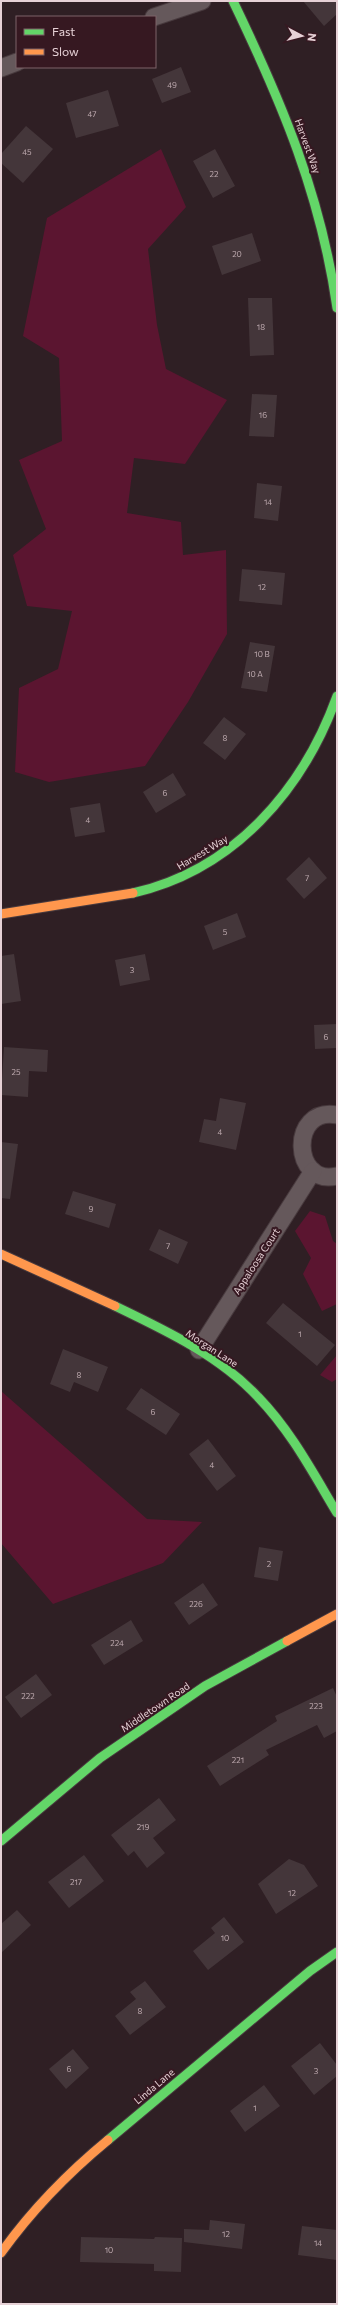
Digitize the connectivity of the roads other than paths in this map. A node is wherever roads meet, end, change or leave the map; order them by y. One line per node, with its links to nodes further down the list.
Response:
1 (202, 1): 3 (street)
2 (233, 1): 4 (street, Harvest Way)
3 (156, 16)
4 (337, 308)
5 (337, 696): 6 (street, Harvest Way)
6 (1, 914)
7 (337, 1115): 8 (street)
8 (313, 1171): 9 (street); 11 (street, Appaloosa Court)
9 (337, 1176)
10 (1, 1254): 11 (street, Morgan Lane)
11 (199, 1350): 12 (street, Morgan Lane)
12 (337, 1513)
13 (337, 1614): 14 (street, Middletown Road)
14 (1, 1841)
15 (337, 1952): 16 (street, Linda Lane)
16 (1, 2253)

